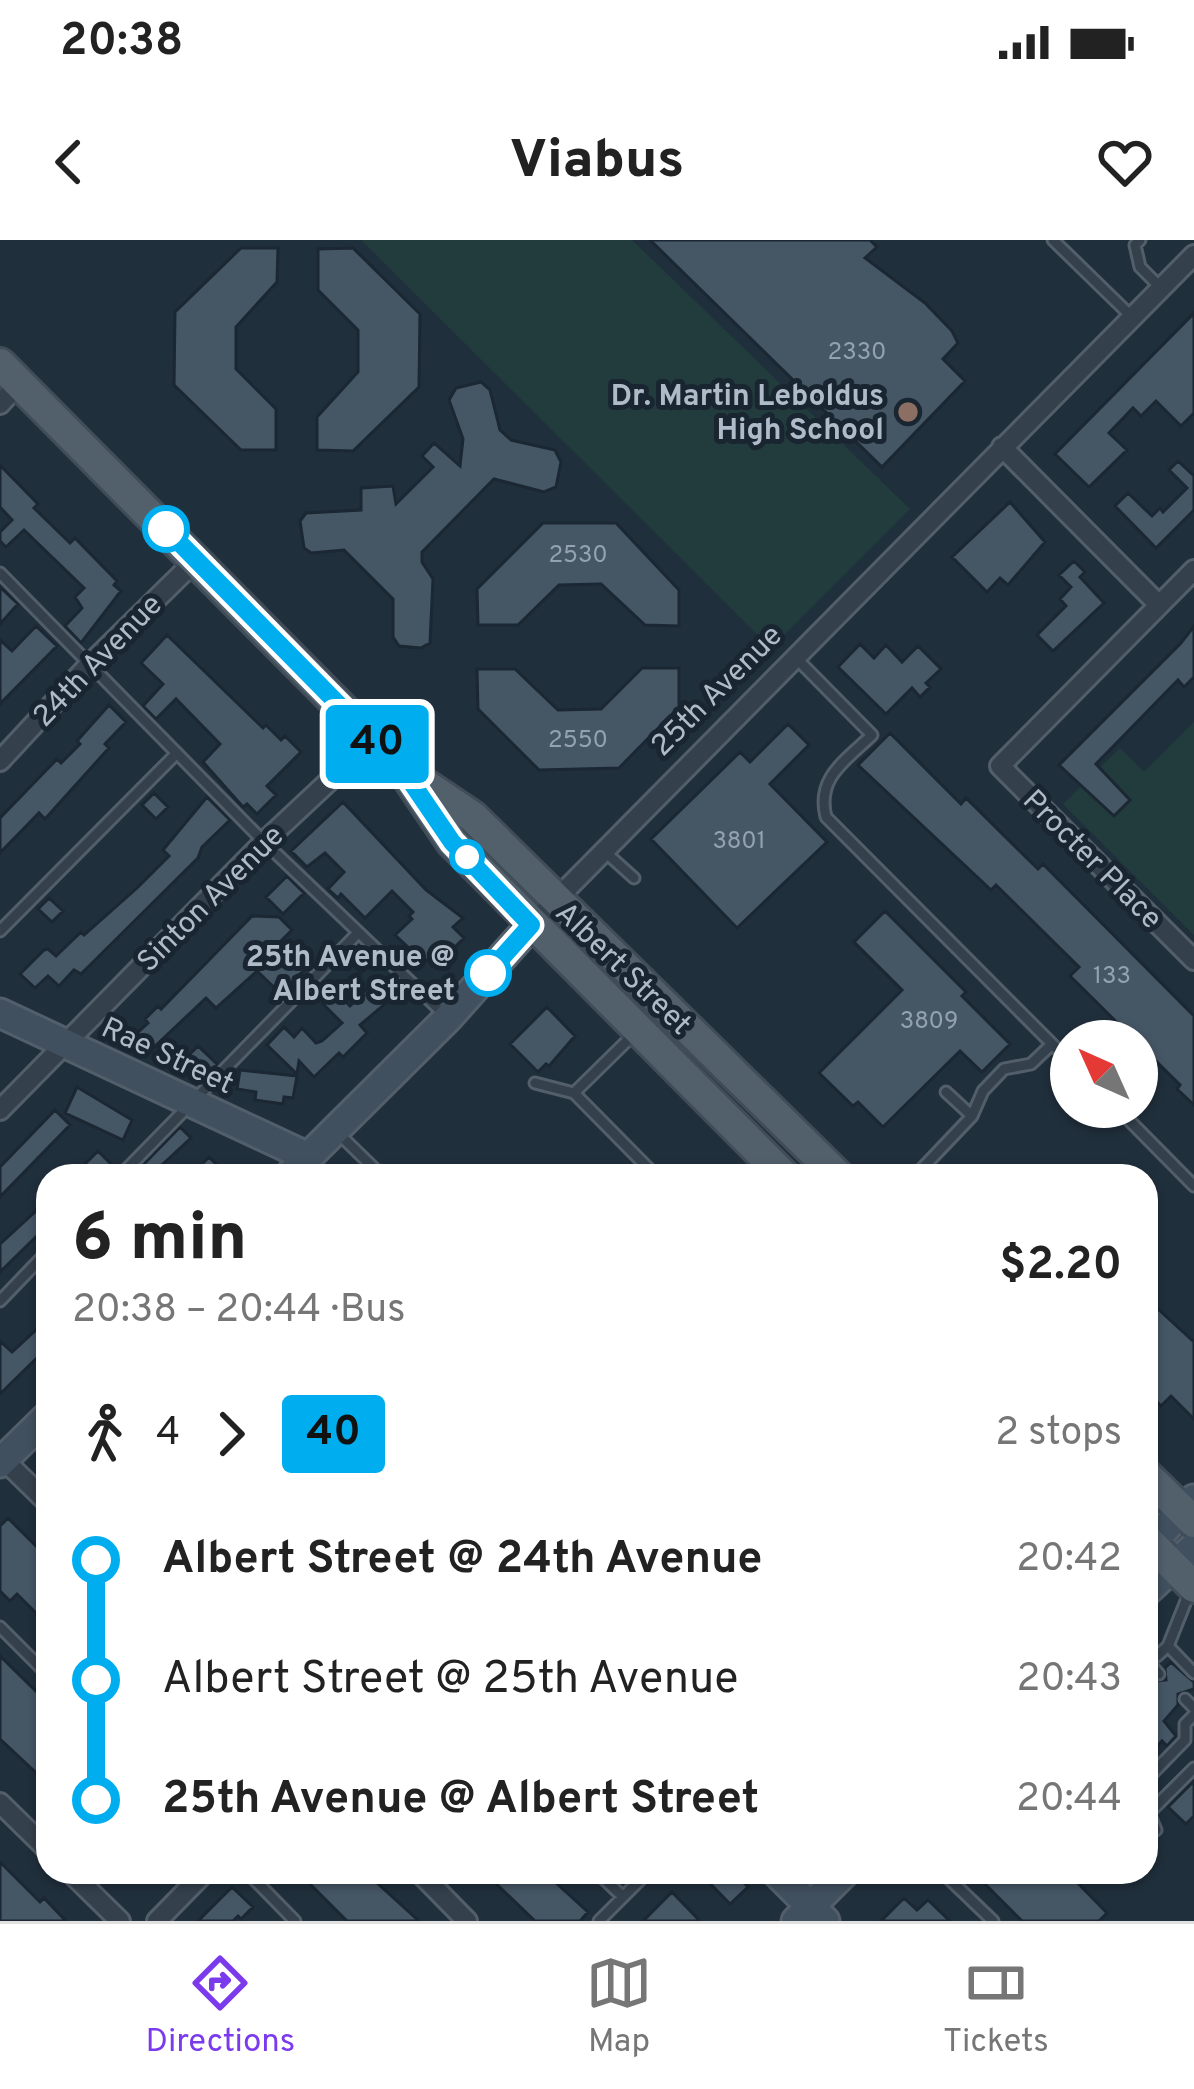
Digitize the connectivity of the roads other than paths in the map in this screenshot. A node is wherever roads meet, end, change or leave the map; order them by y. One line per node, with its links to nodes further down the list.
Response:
1 (1053, 240): 5 (lane)
2 (1140, 240): 4 (lane)
3 (1194, 256): 4 (street, 25th Avenue)
4 (1161, 288): 5 (street, 25th Avenue)
5 (1132, 317): 7 (street, 25th Avenue)
6 (6, 384): 8 (main road, Albert Street)
7 (1002, 447): 11 (street); 12 (street, 25th Avenue)
8 (196, 560): 13 (street, 24th Avenue); 14 (main road, Albert Street)
9 (1194, 570): 11 (street, Procter Place)
10 (2, 579): 13 (lane)
11 (1159, 605): 25 (street, Procter Place)
12 (795, 657): 19 (street, 25th Avenue); 29 (lane)
13 (89, 665): 15 (lane); 16 (street, 24th Avenue)
14 (373, 740): 17 (main road, Albert Street); 18 (street, Sinton Avenue)
15 (176, 753): 18 (lane); 23 (lane)
16 (0, 761)
17 (403, 770): 21 (main road, Albert Street); 22 (main road, Albert Street)
18 (264, 842): 24 (lane); 30 (street, Sinton Avenue)
19 (604, 851): 20 (lane); 21 (street, 25th Avenue)
20 (634, 878)
21 (554, 901): 22 (street, 25th Avenue); 46 (main road, Albert Street)
22 (531, 925): 27 (street, 25th Avenue); 28 (main road, Albert Street)
23 (0, 931)
24 (358, 933): 27 (lane); 35 (lane)
25 (1194, 960)
26 (0, 1013): 30 (street, Rae Street)
27 (448, 1018): 39 (street, 25th Avenue)
28 (638, 1030): 34 (lane); 45 (main road, Albert Street)
29 (1050, 1042)
30 (67, 1044): 35 (street, Rae Street); 36 (street, Sinton Avenue)
31 (1050, 1046): 37 (lane)
32 (535, 1083): 34 (lane)
33 (946, 1092): 37 (lane)
34 (574, 1093): 44 (lane)
35 (191, 1102): 40 (lane); 41 (street, Rae Street)
36 (0, 1110)
37 (972, 1115): 47 (lane)
38 (1136, 1128): 48 (lane)
39 (335, 1130): 42 (street, 25th Avenue); 43 (lane)
40 (132, 1164)
41 (294, 1164)
42 (302, 1164)
43 (370, 1164)
44 (644, 1164)
45 (772, 1164)
46 (826, 1164)
47 (926, 1164)
48 (1194, 1186)
49 (36, 1264): 50 (lane)
50 (0, 1301)
51 (36, 1427): 52 (street)
52 (1, 1460): 54 (street)
53 (1158, 1484): 55 (main road)
54 (36, 1492)
55 (1190, 1510): 56 (street)
56 (1158, 1535)
57 (1158, 1550): 58 (main road)
58 (1189, 1572): 59 (street); 61 (lane)
59 (1158, 1586)
60 (0, 1627): 63 (lane)
61 (1168, 1646): 62 (lane); 64 (lane)
62 (1158, 1656)
63 (36, 1663)
64 (1194, 1673)
65 (1185, 1699): 67 (lane)
66 (1172, 1712): 67 (lane)
67 (1191, 1716): 69 (lane)
68 (1158, 1756): 69 (lane)
69 (1163, 1762): 70 (lane)
70 (1158, 1767)
71 (1194, 1768): 73 (lane)
72 (0, 1803): 74 (street)
73 (1158, 1804)
74 (36, 1838)
75 (82, 1884): 86 (street)
76 (193, 1884): 87 (street)
77 (259, 1884): 88 (lane)
78 (431, 1884): 89 (street)
79 (609, 1884): 84 (lane)
80 (636, 1884): 84 (lane)
81 (786, 1884): 85 (street)
82 (836, 1884): 85 (street)
83 (954, 1884): 91 (lane)
84 (622, 1897): 90 (lane)
85 (811, 1916)
86 (120, 1921)
87 (157, 1921)
88 (295, 1921)
89 (467, 1921)
90 (599, 1921)
91 (993, 1921)

